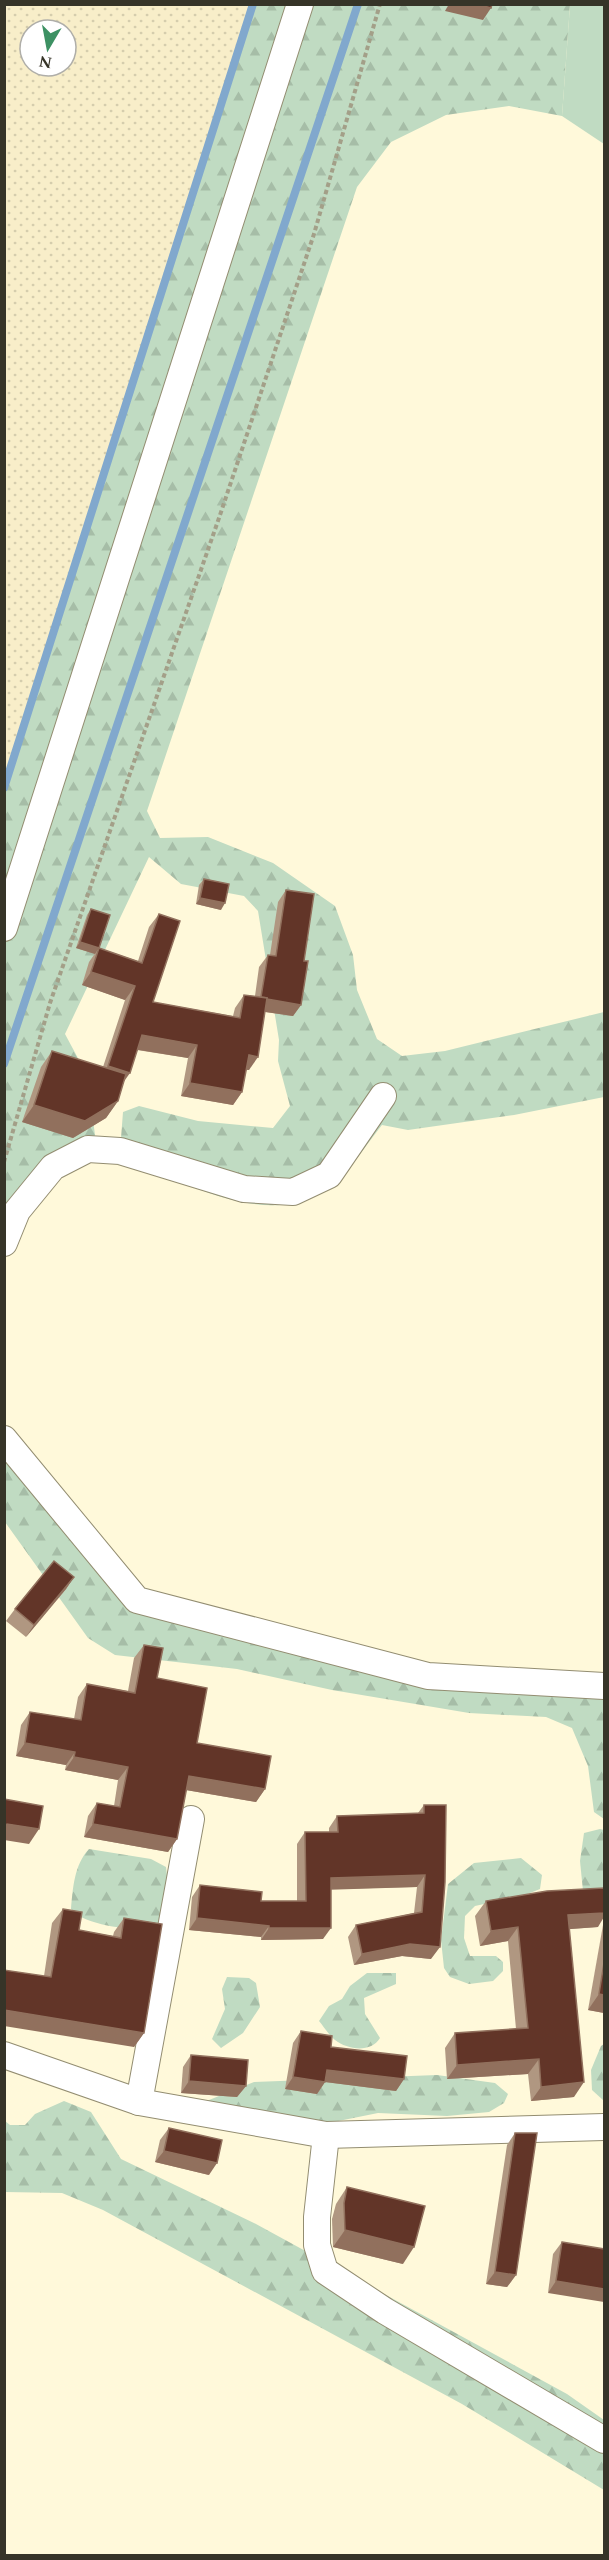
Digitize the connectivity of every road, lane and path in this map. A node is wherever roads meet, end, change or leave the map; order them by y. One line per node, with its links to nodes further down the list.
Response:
1 (300, 4): 3 (street)
2 (380, 4): 5 (path)
3 (4, 928)
4 (383, 1096): 6 (street)
5 (4, 1162)
6 (4, 1243)
7 (4, 1439): 8 (street)
8 (604, 1686)
9 (191, 1819): 11 (street)
10 (4, 2055): 11 (street)
11 (139, 2102): 13 (street)
12 (604, 2127): 13 (street)
13 (326, 2135): 14 (street)
14 (604, 2440)

